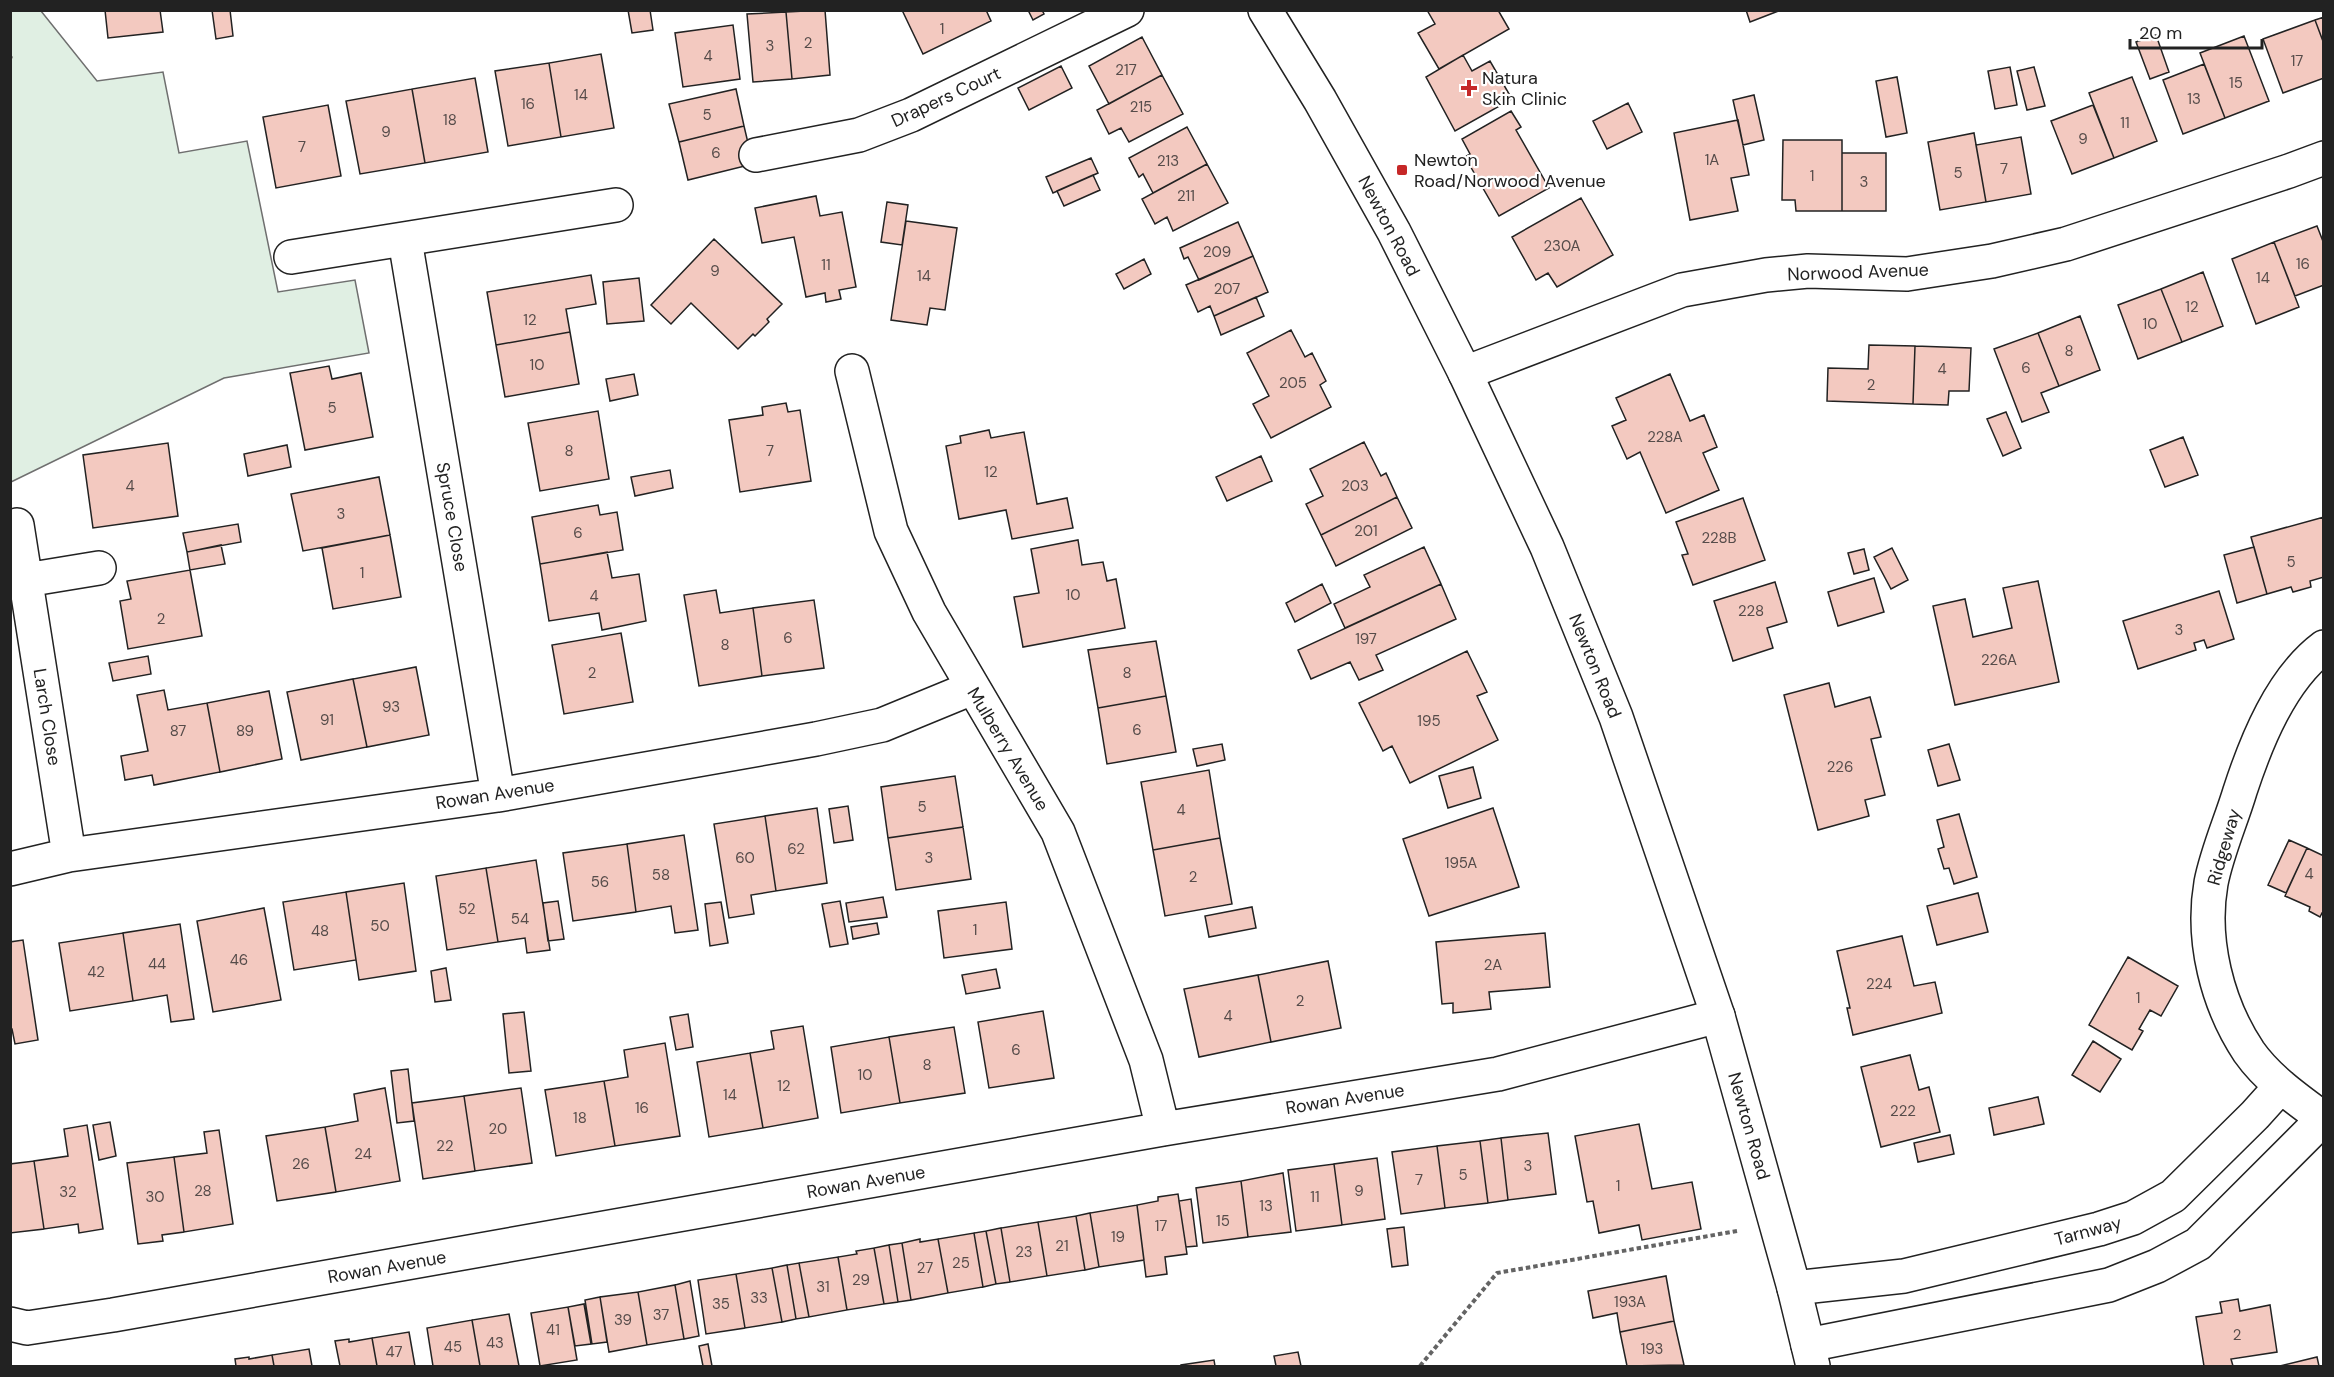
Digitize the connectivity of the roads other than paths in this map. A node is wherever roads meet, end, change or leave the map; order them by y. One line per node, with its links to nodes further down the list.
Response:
1 (1127, 10): 3 (street, Drapers Court)
2 (1265, 10): 9 (street, Newton Road)
3 (756, 154)
4 (2324, 158): 9 (street, Norwood Avenue)
5 (616, 205): 6 (street)
6 (405, 240): 7 (street); 15 (street, Spruce Close)
7 (291, 257)
8 (852, 371): 14 (street, Mulberry Avenue)
9 (1465, 373): 18 (street, Newton Road)
10 (17, 525): 12 (street, Larch Close)
11 (99, 568): 12 (street)
12 (26, 580): 16 (street, Larch Close)
13 (2324, 647): 19 (street, Ridgeway)
14 (972, 688): 15 (street, Rowan Avenue); 21 (street, Mulberry Avenue)
15 (498, 795): 16 (street, Rowan Avenue)
16 (69, 855): 17 (street, Rowan Avenue)
17 (10, 869)
18 (1718, 1016): 21 (street, Rowan Avenue); 22 (street, Newton Road)
19 (2281, 1086): 20 (street); 22 (street, Tarnway)
20 (2323, 1119): 24 (street)
21 (1163, 1129): 23 (street, Rowan Avenue)
22 (1794, 1288): 24 (street, Newton Road)
23 (10, 1324)
24 (1811, 1356)

